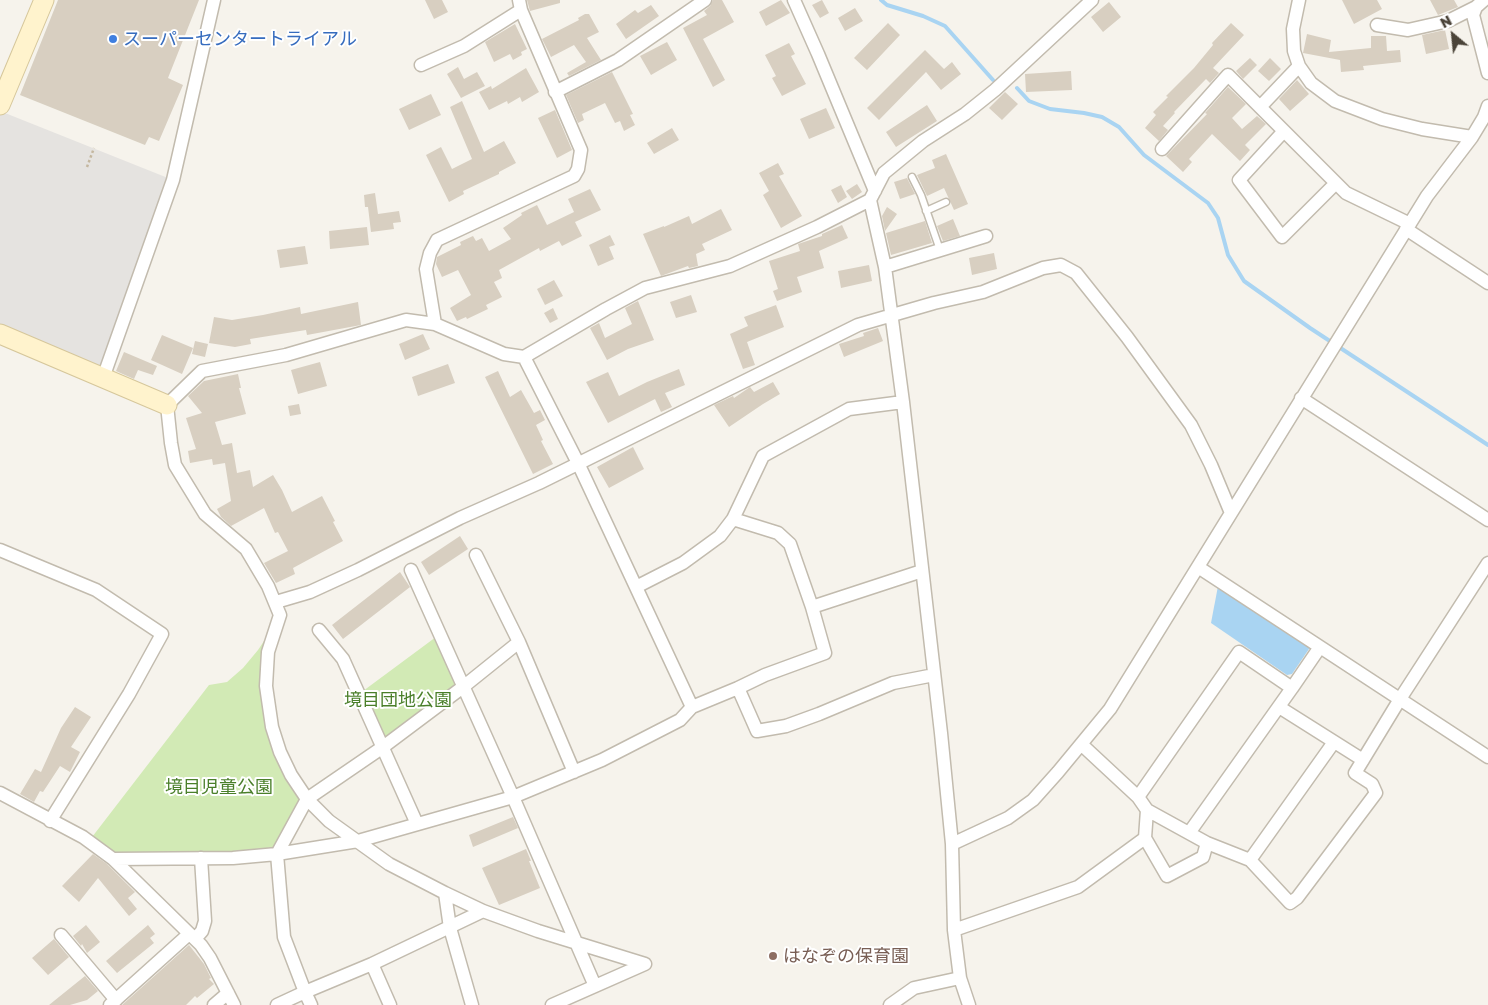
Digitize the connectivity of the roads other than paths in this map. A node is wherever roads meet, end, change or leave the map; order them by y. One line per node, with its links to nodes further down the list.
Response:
1 (44, 0): 14 (street)
2 (214, 0): 34 (street)
3 (705, 0): 13 (street)
4 (794, 0): 22 (street)
5 (1092, 0): 22 (street)
6 (1299, 0): 11 (street)
7 (1480, 4): 9 (street); 12 (street)
8 (520, 5): 10 (street); 13 (street)
9 (1377, 25)
10 (421, 65)
11 (1299, 66): 16 (street); 18 (street)
12 (1488, 73)
13 (556, 92): 31 (street)
14 (0, 105)
15 (1488, 106): 18 (street)
16 (1260, 107): 17 (street); 19 (street)
17 (1284, 131): 21 (street); 21 (street)
18 (1472, 137): 25 (street)
19 (1162, 150)
20 (912, 177): 24 (lane)
21 (1336, 183): 25 (street)
22 (872, 196): 28 (street); 33 (street)
23 (946, 202): 24 (lane)
24 (926, 211): 27 (lane)
25 (1408, 227): 29 (street); 35 (street)
26 (986, 236): 27 (street)
27 (940, 250): 28 (street)
28 (885, 267): 30 (street)
29 (1488, 283)
30 (891, 316): 36 (street); 38 (street); 39 (street)
31 (435, 324): 33 (street); 37 (street)
32 (0, 334): 34 (street)
33 (524, 357): 38 (street)
34 (103, 378): 37 (street)
35 (1301, 398): 39 (street); 41 (street)
36 (903, 402): 40 (street); 47 (street)
37 (166, 405): 49 (street)
38 (578, 463): 48 (street); 49 (street)
39 (1231, 513): 45 (street)
40 (733, 519): 48 (street); 50 (street)
41 (1488, 520)
42 (0, 550): 72 (street)
43 (476, 555): 52 (street)
44 (1488, 563): 58 (street)
45 (1198, 567): 53 (street); 62 (street)
46 (411, 570): 55 (street)
47 (922, 571): 50 (street); 54 (street)
48 (636, 587): 60 (street)
49 (276, 602): 70 (street)
50 (812, 607): 56 (street)
51 (319, 630): 63 (street)
52 (519, 642): 55 (street); 66 (street)
53 (1320, 647): 57 (street); 58 (street)
54 (934, 675): 56 (street); 78 (street)
55 (463, 687): 63 (street); 68 (street)
56 (738, 688): 60 (street)
57 (1292, 688): 59 (street); 69 (street)
58 (1400, 699): 64 (street); 65 (street)
59 (1279, 707): 61 (street); 74 (street)
60 (692, 708): 66 (street)
61 (1334, 742): 65 (street); 82 (street)
62 (1081, 744): 69 (street); 78 (street)
63 (383, 747): 70 (street); 73 (street)
64 (1488, 757)
65 (1363, 760): 82 (street)
66 (574, 772): 68 (street)
67 (0, 793): 72 (street)
68 (513, 797): 73 (street); 89 (street)
69 (1138, 797): 71 (street)
70 (307, 799): 76 (street); 79 (street)
71 (1147, 810): 74 (street); 75 (street)
72 (50, 821): 81 (street)
73 (418, 824): 76 (street)
74 (1189, 833): 77 (street)
75 (1145, 838): 77 (street); 86 (street)
76 (358, 841): 79 (street); 83 (street)
77 (1207, 843): 82 (street)
78 (952, 844): 86 (street)
79 (277, 854): 80 (street); 93 (street)
80 (201, 858): 81 (street); 88 (street)
81 (113, 859): 88 (street)
82 (1250, 860)
83 (445, 893): 84 (street); 85 (street)
84 (483, 911): 85 (street); 89 (street)
85 (450, 928): 90 (street); 101 (street)
86 (954, 930): 91 (street)
87 (60, 935): 95 (street)
88 (192, 937): 94 (street); 95 (street)
89 (576, 943): 92 (street); 92 (street)
90 (372, 964): 93 (street); 100 (street)
91 (960, 978): 103 (street); 104 (street)
92 (595, 986): 102 (street)
93 (305, 992): 98 (street); 99 (street)
94 (228, 993): 96 (street); 97 (street)
95 (113, 1002)
96 (214, 1005)
97 (234, 1005)
98 (277, 1005)
99 (312, 1005)
100 (390, 1005)
101 (472, 1005)
102 (552, 1005)
103 (890, 1005)
104 (969, 1005)

